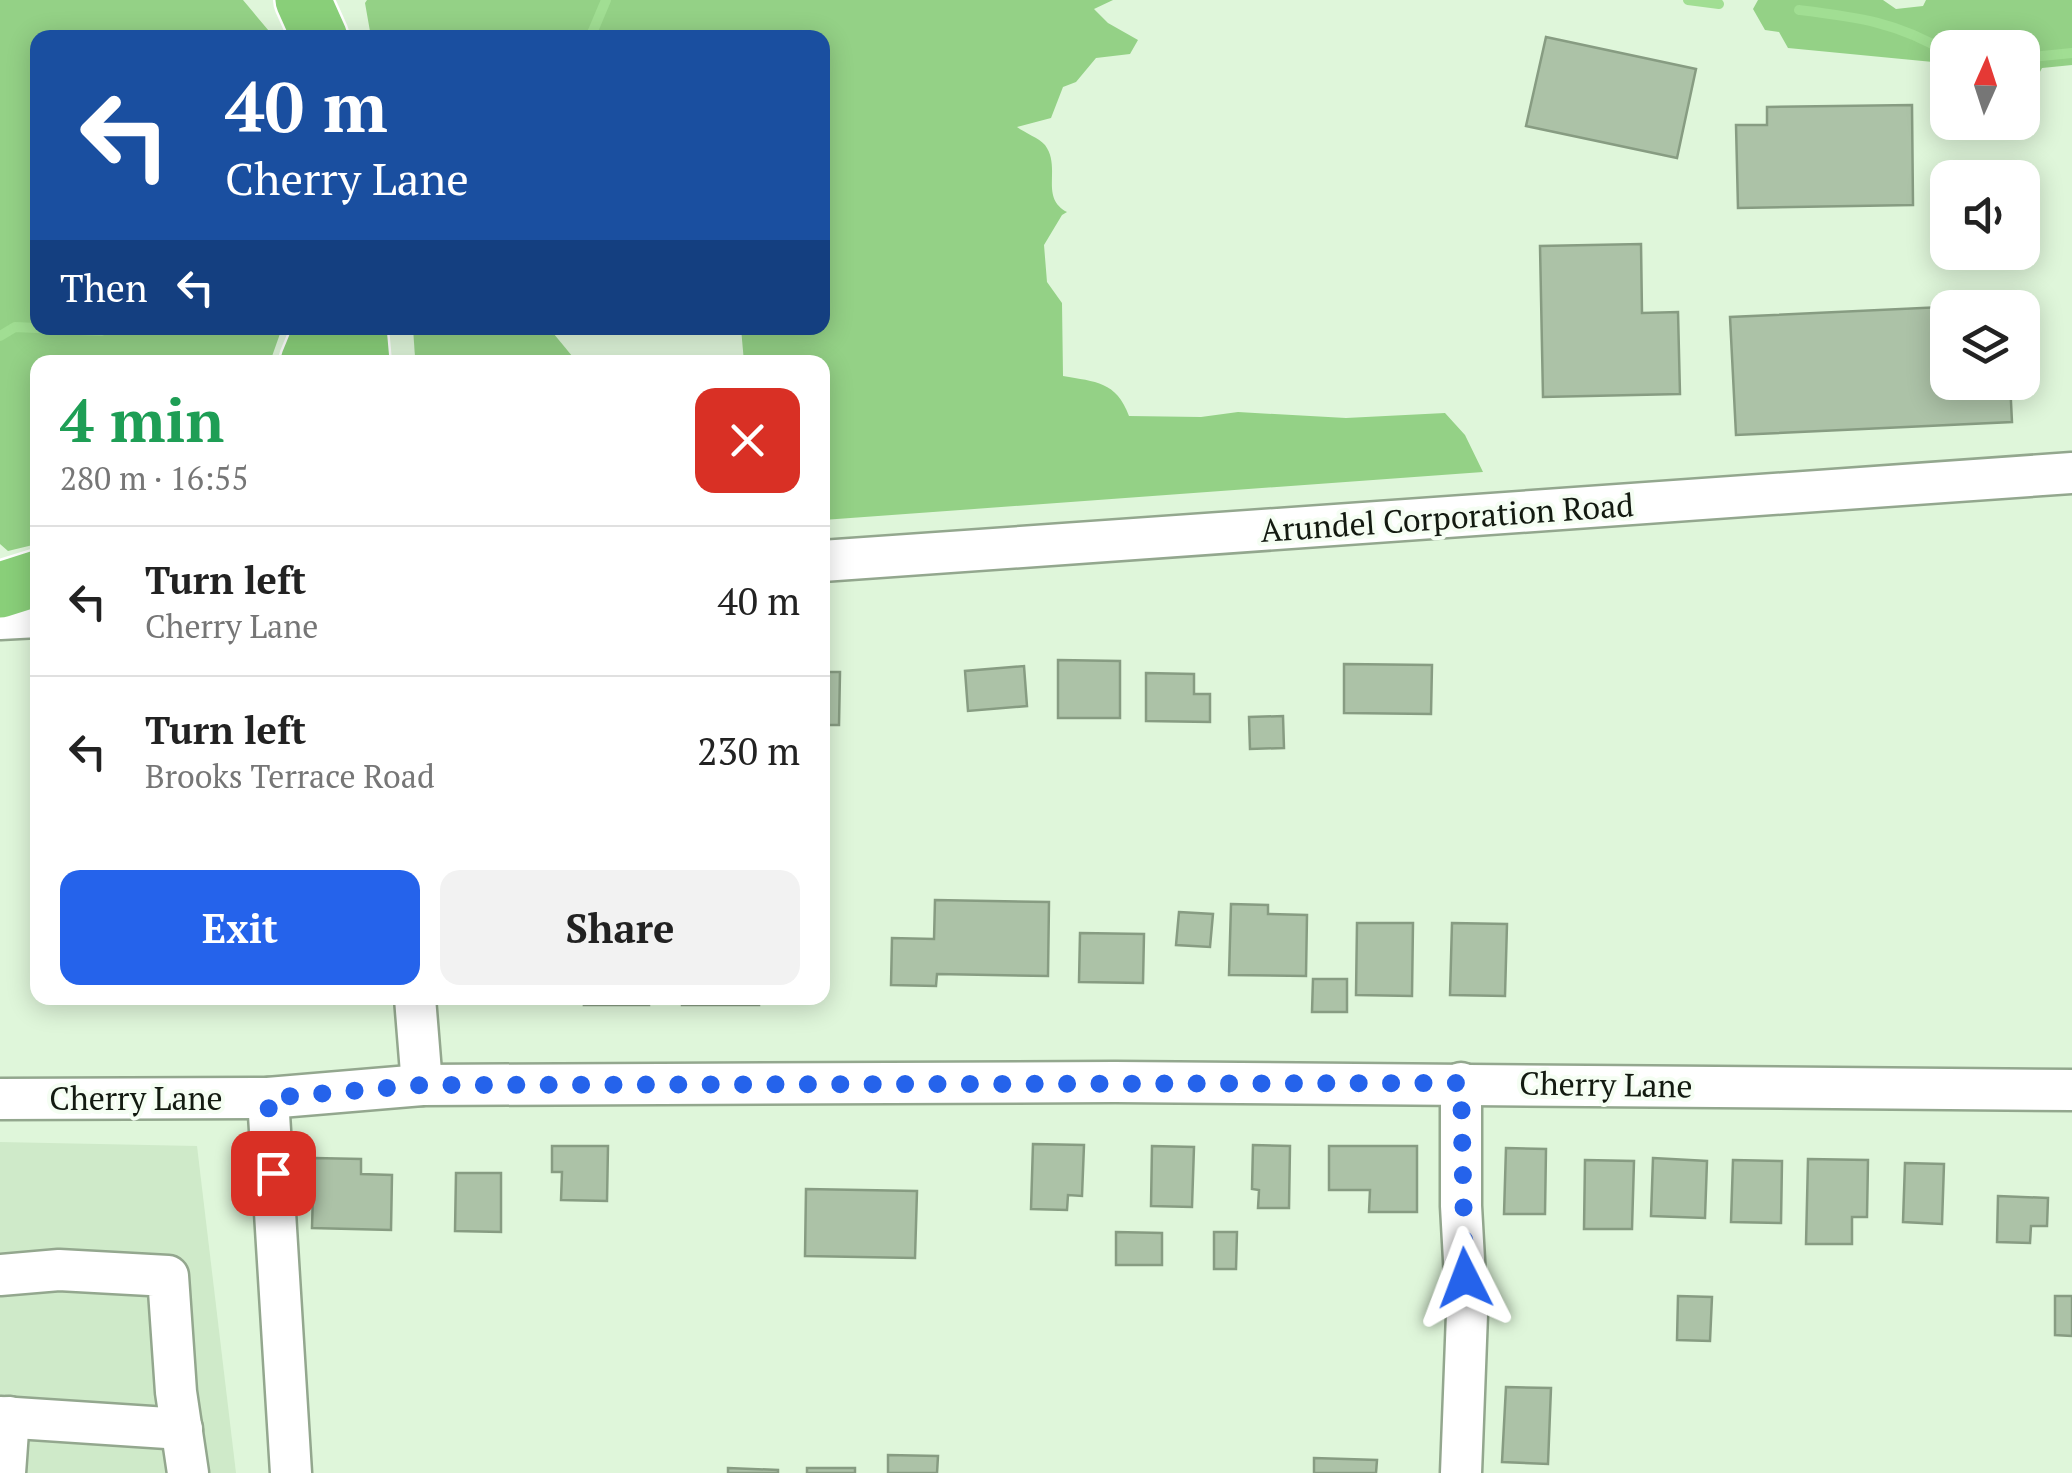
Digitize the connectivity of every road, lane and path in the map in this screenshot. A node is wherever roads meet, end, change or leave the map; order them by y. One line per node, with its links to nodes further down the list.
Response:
1 (303, 0): 2 (highway)
2 (316, 30)
3 (2072, 473): 4 (street, Arundel Corporation Road)
4 (830, 560)
5 (30, 581): 6 (highway)
6 (0, 590)
7 (30, 618): 8 (street)
8 (0, 620)
9 (416, 1005): 11 (street)
10 (1461, 1083): 11 (street, Cherry Lane); 12 (street, Cherry Lane); 21 (street)
11 (422, 1085): 14 (street, Cherry Lane)
12 (2072, 1090)
13 (0, 1098): 14 (street, Cherry Lane)
14 (268, 1098): 20 (street)
15 (0, 1275): 17 (street)
16 (4, 1417): 17 (street); 18 (street)
17 (182, 1429): 19 (street)
18 (5, 1473)
19 (188, 1473)
20 (291, 1473)
21 (1461, 1473)

